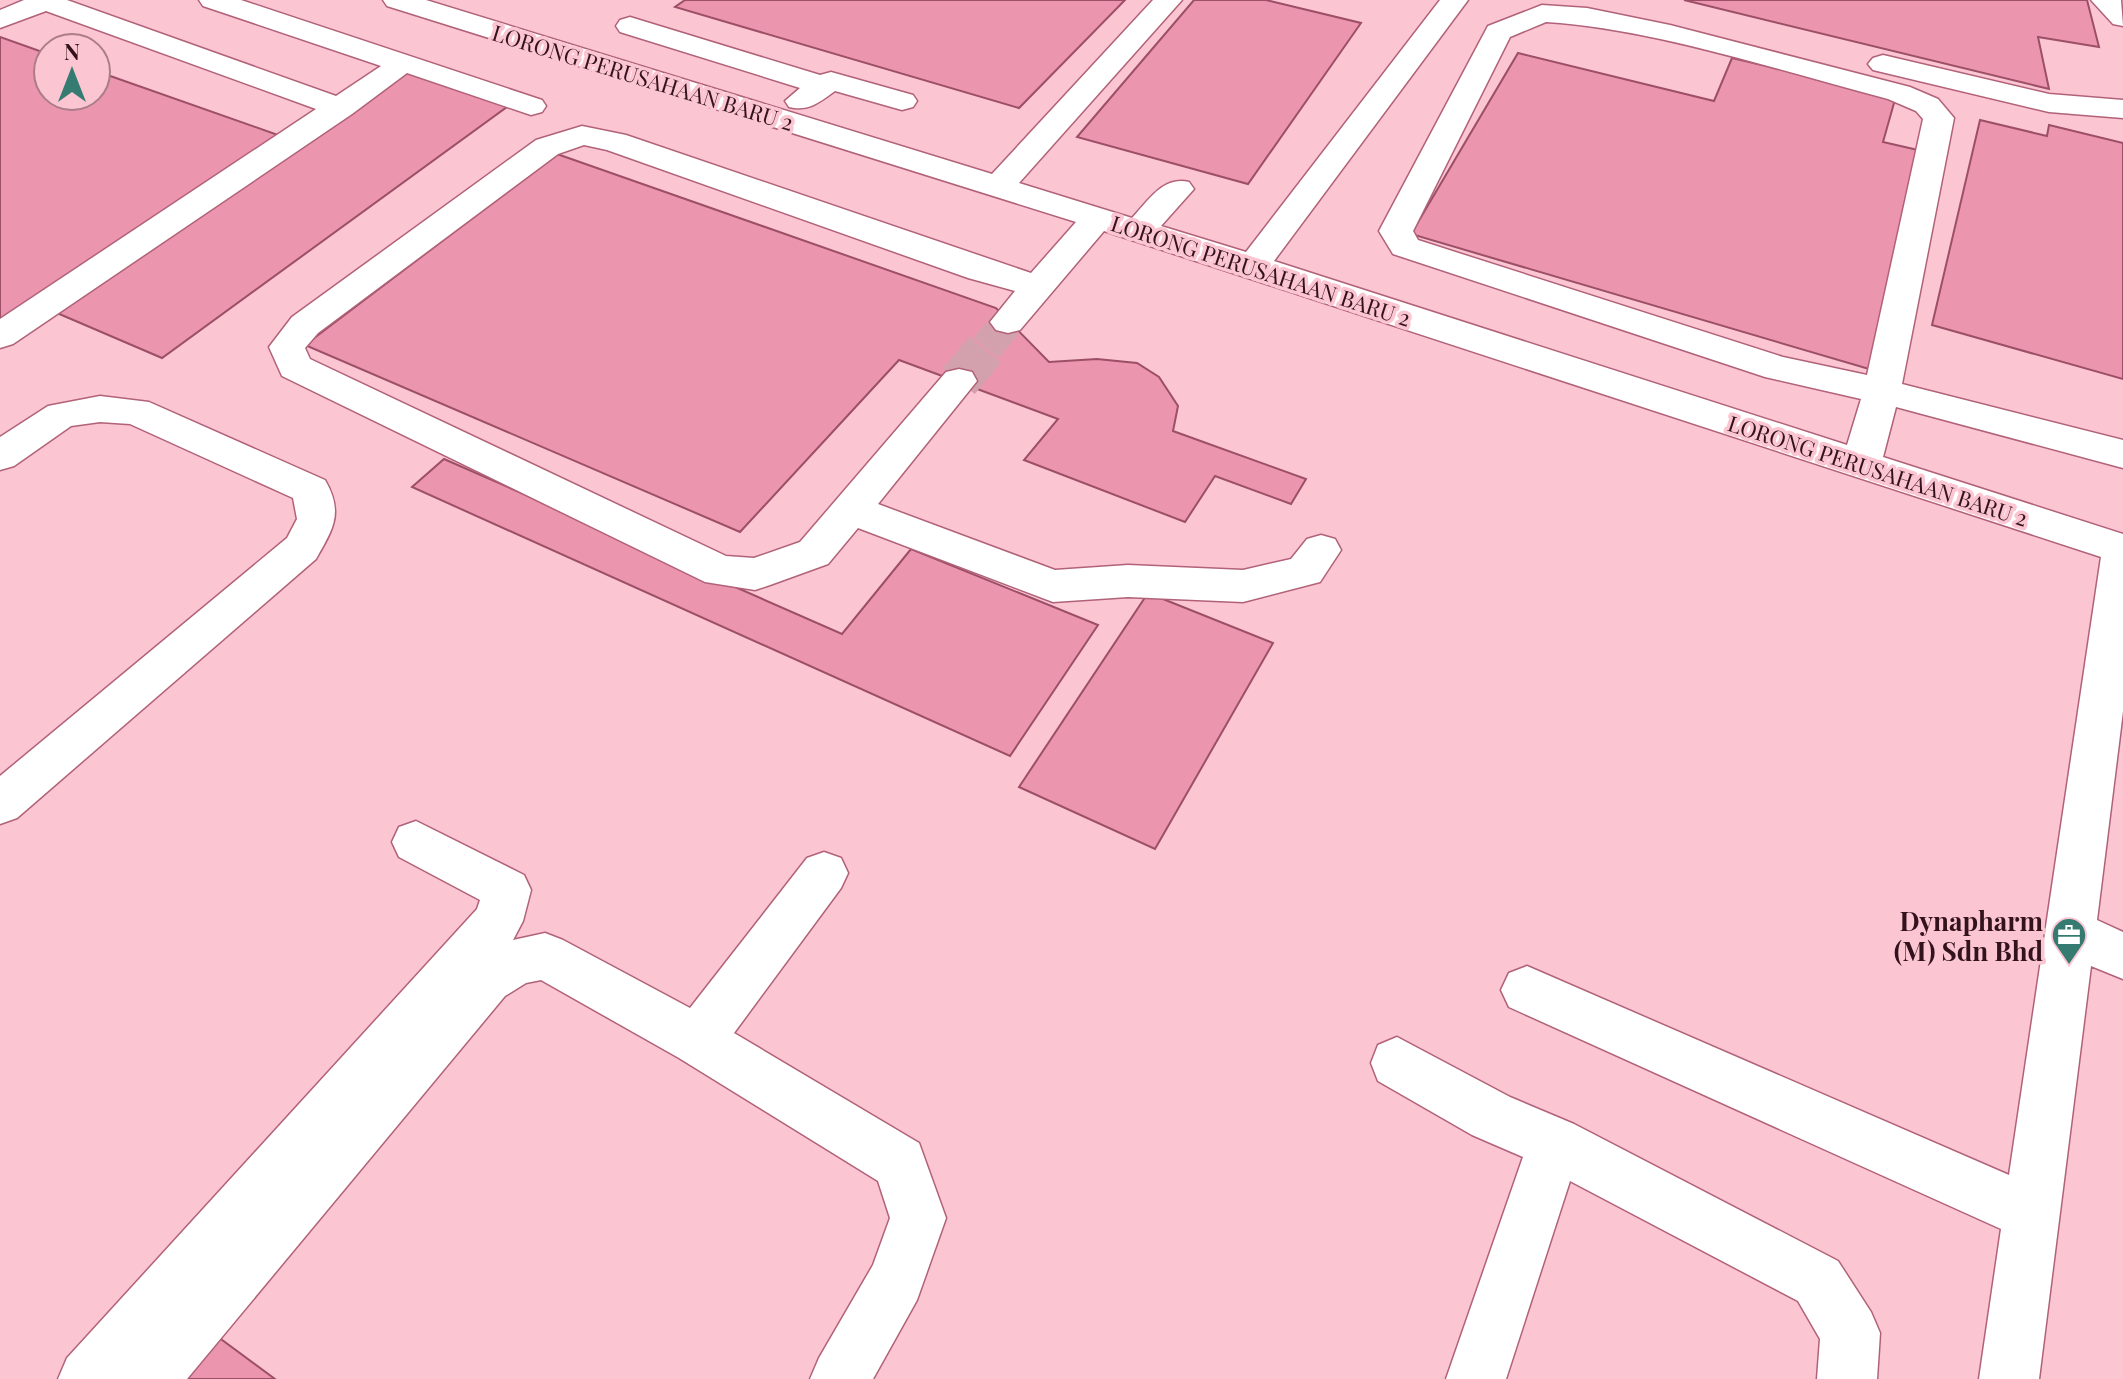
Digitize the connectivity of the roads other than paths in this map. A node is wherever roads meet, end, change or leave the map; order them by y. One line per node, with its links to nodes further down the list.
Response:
1 (46, 0): 10 (street); 11 (street)
2 (213, 0): 13 (street)
3 (1168, 0): 20 (street)
4 (1454, 0): 24 (street)
5 (1629, 0): 19 (street)
6 (2105, 0): 9 (street)
7 (422, 3): 18 (street, LORONG PERUSAHAAN BARU 2)
8 (132, 6): 11 (street)
9 (2123, 18)
10 (0, 20)
11 (100, 23): 17 (street)
12 (630, 26): 14 (street)
13 (398, 60): 16 (street); 17 (street)
14 (823, 85): 15 (street); 18 (street)
15 (902, 101)
16 (531, 106)
17 (341, 108): 27 (street)
18 (782, 120): 20 (street, LORONG PERUSAHAAN BARU 2)
19 (2115, 127)
20 (998, 187): 22 (street, LORONG PERUSAHAAN BARU 2)
21 (1178, 189): 23 (street)
22 (1097, 218): 23 (street, LORONG PERUSAHAAN BARU 2); 25 (street)
23 (1139, 230): 24 (street, LORONG PERUSAHAAN BARU 2)
24 (1253, 266): 32 (street, LORONG PERUSAHAAN BARU 2)
25 (1039, 287): 26 (street); 33 (street)
26 (1008, 322)
27 (0, 336)
28 (959, 381): 33 (street)
29 (1882, 391): 29 (street); 30 (street); 32 (street)
30 (2123, 454)
31 (0, 456): 37 (street)
32 (1861, 465): 34 (street, LORONG PERUSAHAAN BARU 2)
33 (851, 509): 35 (street)
34 (2123, 549): 36 (street)
35 (1321, 550)
36 (2117, 639): 40 (street)
37 (0, 804)
38 (416, 842): 47 (street)
39 (824, 873): 43 (street)
40 (2071, 933): 41 (street); 46 (street)
41 (2123, 956)
42 (1527, 990): 46 (street)
43 (697, 1040): 48 (street); 49 (street)
44 (1397, 1063): 45 (street)
45 (1555, 1143): 50 (street); 51 (street)
46 (2032, 1214): 52 (street)
47 (88, 1379)
48 (148, 1379)
49 (840, 1379)
50 (1476, 1379)
51 (1847, 1379)
52 (2009, 1379)

